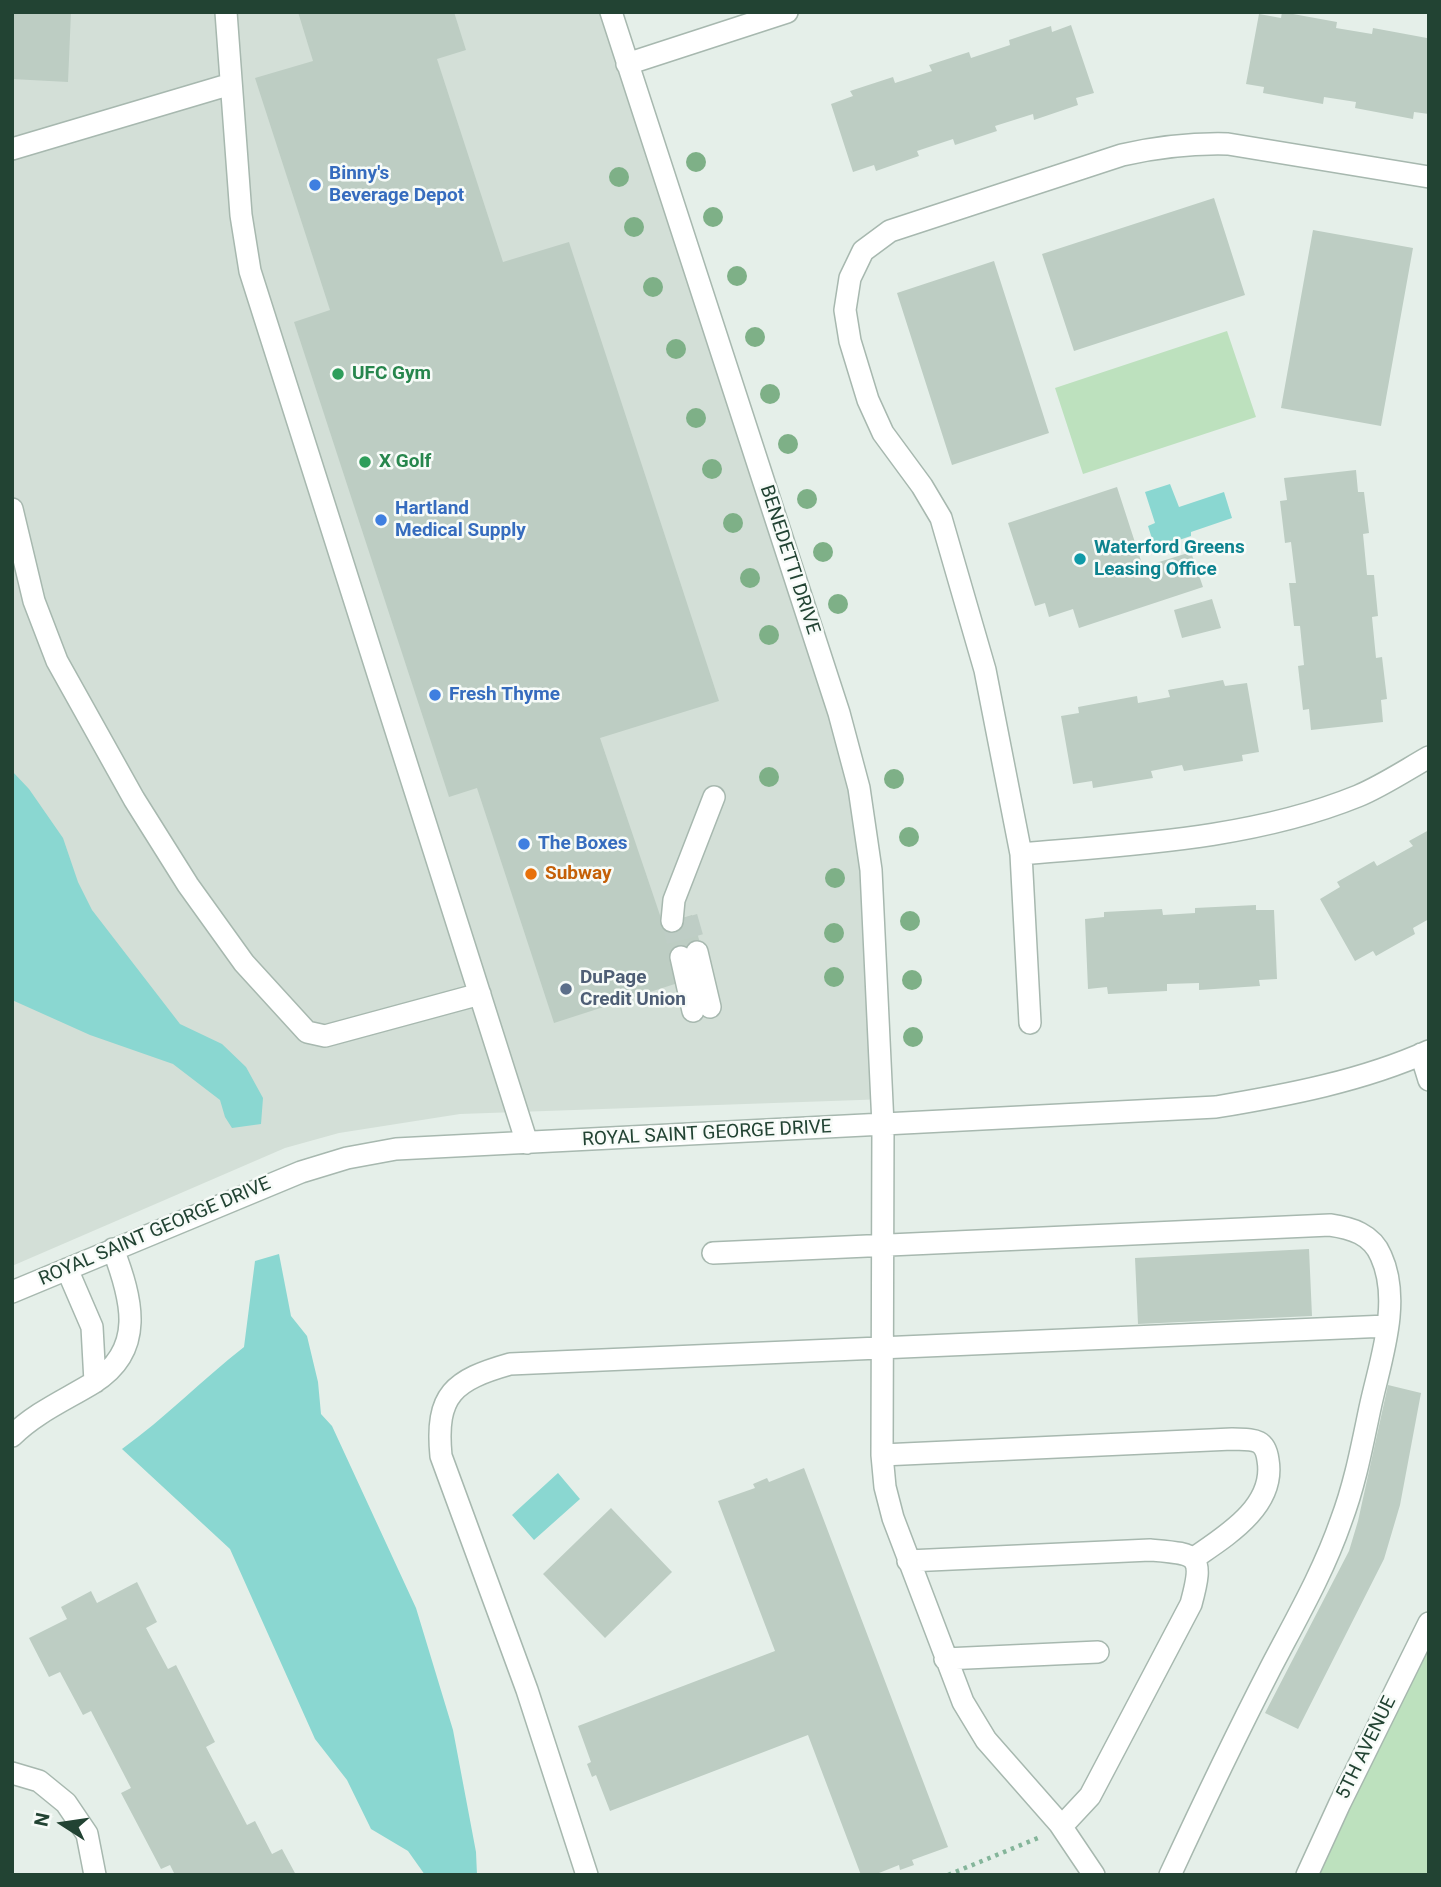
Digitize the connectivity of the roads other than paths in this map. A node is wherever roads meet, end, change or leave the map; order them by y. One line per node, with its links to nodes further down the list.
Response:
1 (226, 12): 5 (street)
2 (611, 12): 4 (street, BENEDETTI DRIVE)
3 (787, 12): 4 (street)
4 (627, 64): 19 (street, BENEDETTI DRIVE)
5 (231, 84): 6 (street); 14 (street)
6 (12, 149)
7 (1429, 177): 11 (street)
8 (12, 509): 14 (street)
9 (1429, 757): 11 (street)
10 (714, 797): 12 (street)
11 (1021, 854): 16 (street)
12 (680, 919)
13 (689, 954): 15 (street)
14 (480, 995): 20 (street)
15 (701, 1009)
16 (1030, 1023)
17 (1425, 1052): 18 (street); 19 (street, ROYAL SAINT GEORGE DRIVE)
18 (1429, 1080)
19 (883, 1125): 20 (street, ROYAL SAINT GEORGE DRIVE); 21 (street, BENEDETTI DRIVE)
20 (527, 1143): 22 (street, ROYAL SAINT GEORGE DRIVE)
21 (883, 1245): 23 (street); 26 (street); 27 (street, BENEDETTI DRIVE)
22 (113, 1249): 24 (street, ROYAL SAINT GEORGE DRIVE); 28 (street)
23 (713, 1253)
24 (67, 1269): 25 (street, ROYAL SAINT GEORGE DRIVE); 28 (street)
25 (12, 1292)
26 (1387, 1326): 27 (street); 41 (street)
27 (882, 1349): 30 (street, BENEDETTI DRIVE); 39 (street)
28 (95, 1382): 29 (street)
29 (12, 1436)
30 (882, 1455): 31 (street); 32 (street, BENEDETTI DRIVE)
31 (1195, 1558): 32 (street); 37 (street)
32 (908, 1561): 35 (street, BENEDETTI DRIVE)
33 (1429, 1623): 42 (street, 5TH AVENUE)
34 (1098, 1652): 35 (street)
35 (945, 1659): 37 (street, BENEDETTI DRIVE)
36 (12, 1773): 38 (street)
37 (1061, 1824): 40 (street, BENEDETTI DRIVE)
38 (95, 1875)
39 (587, 1875)
40 (1094, 1875)
41 (1170, 1875)
42 (1307, 1875)

